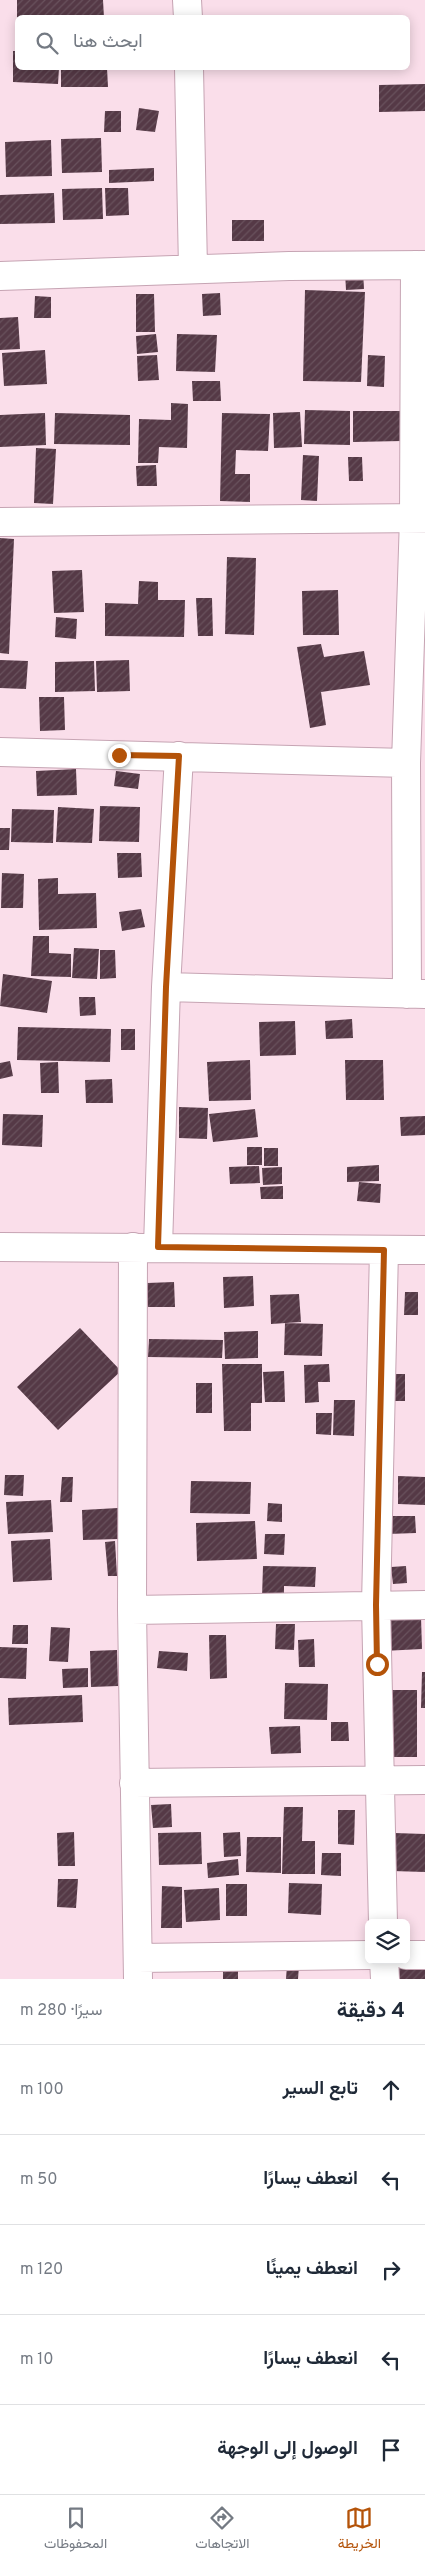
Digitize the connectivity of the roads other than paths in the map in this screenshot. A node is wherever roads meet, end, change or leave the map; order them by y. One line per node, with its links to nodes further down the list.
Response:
1 (187, 0): 2 (street)
2 (188, 15)
3 (189, 70): 5 (street)
4 (420, 265): 5 (street); 7 (street)
5 (193, 269): 6 (street)
6 (0, 276)
7 (420, 518): 8 (street); 11 (street)
8 (0, 522)
9 (0, 752): 10 (street)
10 (179, 756): 11 (street); 12 (street)
11 (406, 763): 13 (street)
12 (166, 987): 13 (street); 15 (street)
13 (416, 994)
14 (0, 1247): 15 (street)
15 (145, 1247): 16 (street); 20 (street)
16 (384, 1250): 17 (street); 19 (street)
17 (425, 1250)
18 (425, 1604): 19 (street)
19 (376, 1605): 20 (street); 22 (street)
20 (132, 1610): 23 (street)
21 (425, 1780): 22 (street)
22 (379, 1781): 23 (street); 24 (street)
23 (134, 1783): 29 (street)
24 (383, 1919)
25 (365, 1955): 29 (street)
26 (410, 1955): 27 (street)
27 (425, 1955)
28 (384, 1964): 30 (street)
29 (138, 1969)
30 (385, 1979)

